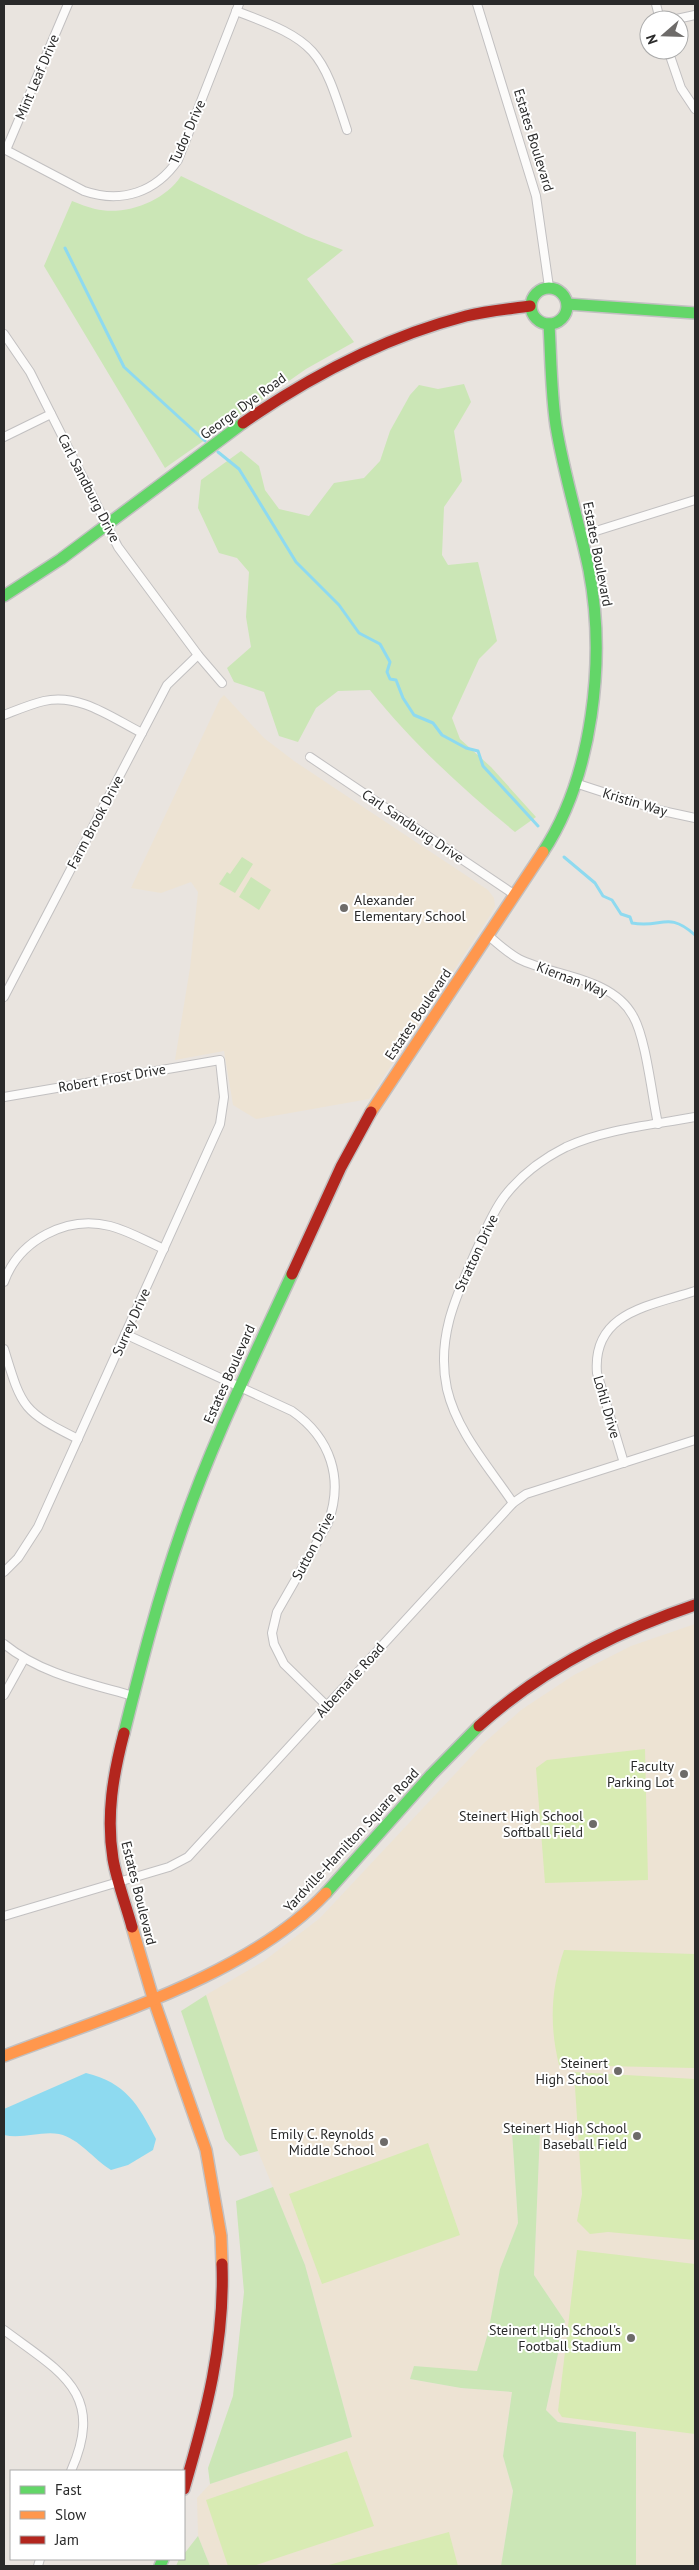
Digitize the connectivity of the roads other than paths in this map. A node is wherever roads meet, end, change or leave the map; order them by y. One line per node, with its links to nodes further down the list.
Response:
1 (68, 4): 7 (street, Mint Leaf Drive)
2 (477, 4): 8 (street, Estates Boulevard)
3 (237, 7): 6 (street); 7 (street, Tudor Drive)
4 (671, 60): 5 (street)
5 (695, 109)
6 (347, 130)
7 (5, 150)
8 (549, 288): 9 (street); 10 (street)
9 (567, 304): 11 (street); 12 (street)
10 (530, 306): 12 (street); 17 (street, George Dye Road)
11 (695, 313)
12 (549, 324): 18 (street, Estates Boulevard)
13 (4, 334): 14 (street, Carl Sandburg Drive)
14 (51, 414): 15 (street); 17 (street, Carl Sandburg Drive)
15 (4, 437)
16 (695, 500): 18 (street)
17 (106, 525): 19 (street, George Dye Road); 20 (street, Carl Sandburg Drive)
18 (580, 536): 25 (street, Estates Boulevard)
19 (4, 596)
20 (198, 655): 21 (street, Carl Sandburg Drive); 23 (street, Farm Brook Drive)
21 (222, 683)
22 (4, 715): 23 (street)
23 (142, 733): 29 (street, Farm Brook Drive)
24 (310, 757): 27 (street, Carl Sandburg Drive)
25 (575, 783): 26 (street, Kristin Way); 27 (street, Estates Boulevard)
26 (695, 818)
27 (515, 895): 28 (street, Estates Boulevard)
28 (489, 936): 33 (street, Kiernan Way); 39 (street, Estates Boulevard)
29 (4, 997)
30 (220, 1060): 31 (street, Robert Frost Drive); 34 (street, Surrey Drive)
31 (4, 1097)
32 (695, 1117): 33 (street, Stratton Drive)
33 (658, 1124): 43 (street, Stratton Drive)
34 (164, 1249): 35 (street); 37 (street, Surrey Drive)
35 (4, 1282)
36 (695, 1291): 42 (street, Lohli Drive)
37 (126, 1334): 39 (street, Sutton Drive); 40 (street, Surrey Drive)
38 (4, 1349): 40 (street)
39 (240, 1386): 49 (street, Estates Boulevard); 50 (street, Sutton Drive)
40 (78, 1439): 44 (street, Surrey Drive)
41 (695, 1440): 42 (street, Albemarle Road)
42 (624, 1463): 43 (street, Albemarle Road)
43 (513, 1503): 50 (street, Albemarle Road)
44 (4, 1572)
45 (695, 1605): 53 (street, Yardville-Hamilton Square Road)
46 (4, 1644): 47 (street)
47 (24, 1659): 48 (street); 49 (street)
48 (4, 1695)
49 (133, 1696): 51 (street, Estates Boulevard)
50 (327, 1706): 51 (street, Albemarle Road)
51 (118, 1882): 52 (street, Albemarle Road); 53 (street, Estates Boulevard)
52 (4, 1916)
53 (153, 1998): 54 (street, Yardville-Hamilton Square Road); 57 (street, Estates Boulevard)
54 (4, 2056)
55 (4, 2330): 56 (street)
56 (70, 2470)
57 (185, 2486)

